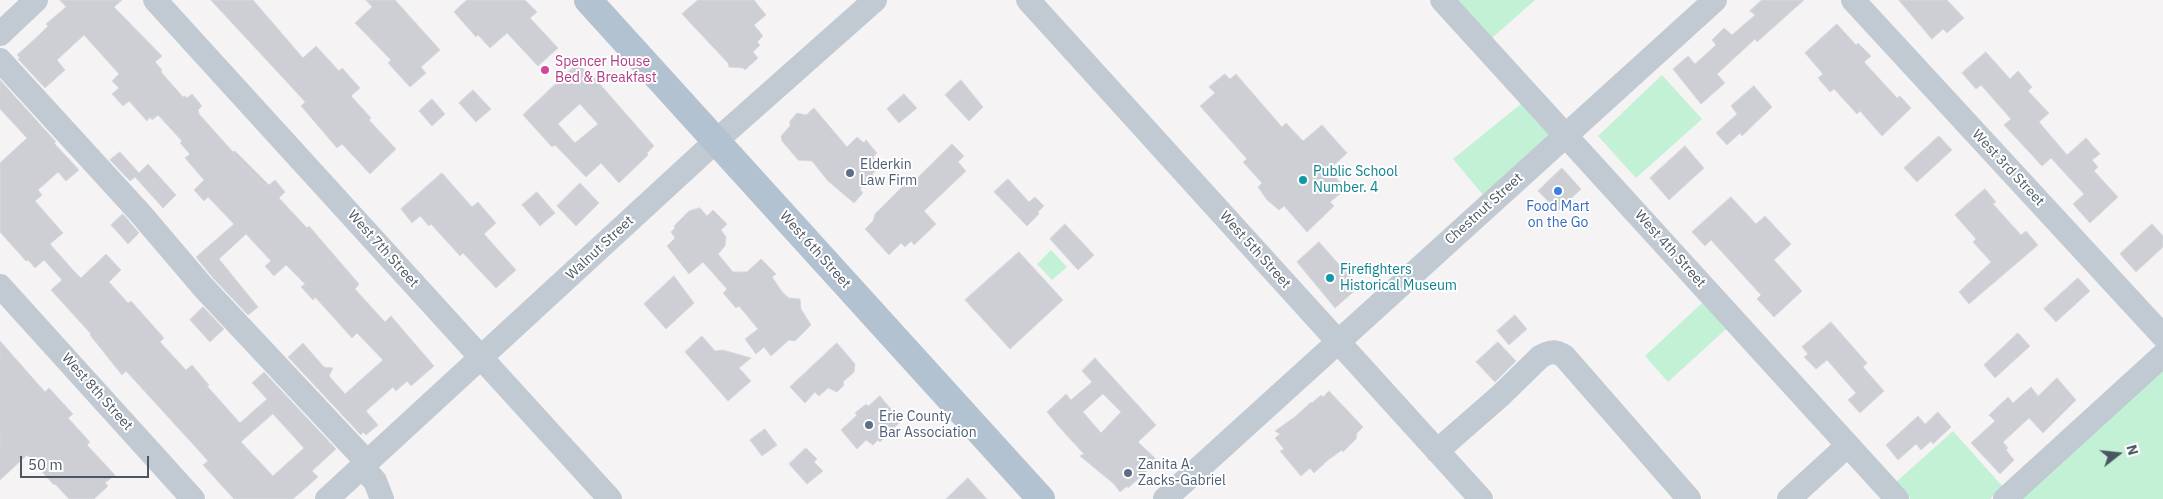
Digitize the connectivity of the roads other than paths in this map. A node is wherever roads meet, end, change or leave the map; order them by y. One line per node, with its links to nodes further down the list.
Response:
1 (36, 0): 9 (street)
2 (155, 0): 17 (street, West 7th Street)
3 (588, 0): 12 (main road, West 6th Street)
4 (875, 0): 12 (street, Walnut Street)
5 (1028, 0): 15 (street, West 5th Street)
6 (1442, 0): 11 (street, West 4th Street)
7 (1715, 0): 11 (street, Chestnut Street)
8 (1853, 0): 14 (street, West 3rd Street)
9 (0, 34)
10 (0, 60): 20 (street)
11 (1565, 134): 15 (street, Chestnut Street); 18 (street, West 4th Street)
12 (716, 141): 17 (street, Walnut Street); 25 (main road, West 6th Street)
13 (0, 286): 21 (street, West 8th Street)
14 (2163, 336)
15 (1338, 342): 19 (street, West 5th Street); 26 (street, Chestnut Street)
16 (2163, 355): 31 (street)
17 (481, 357): 20 (street, Walnut Street); 24 (street, West 7th Street)
18 (1848, 446): 29 (street); 30 (street, West 4th Street)
19 (1437, 451): 27 (street, West 5th Street); 28 (street)
20 (364, 465): 22 (street, Walnut Street); 23 (street)
21 (193, 499)
22 (327, 499)
23 (382, 499)
24 (610, 499)
25 (1041, 499)
26 (1165, 499)
27 (1481, 499)
28 (1689, 499)
29 (1789, 499)
30 (1896, 499)
31 (2006, 499)

